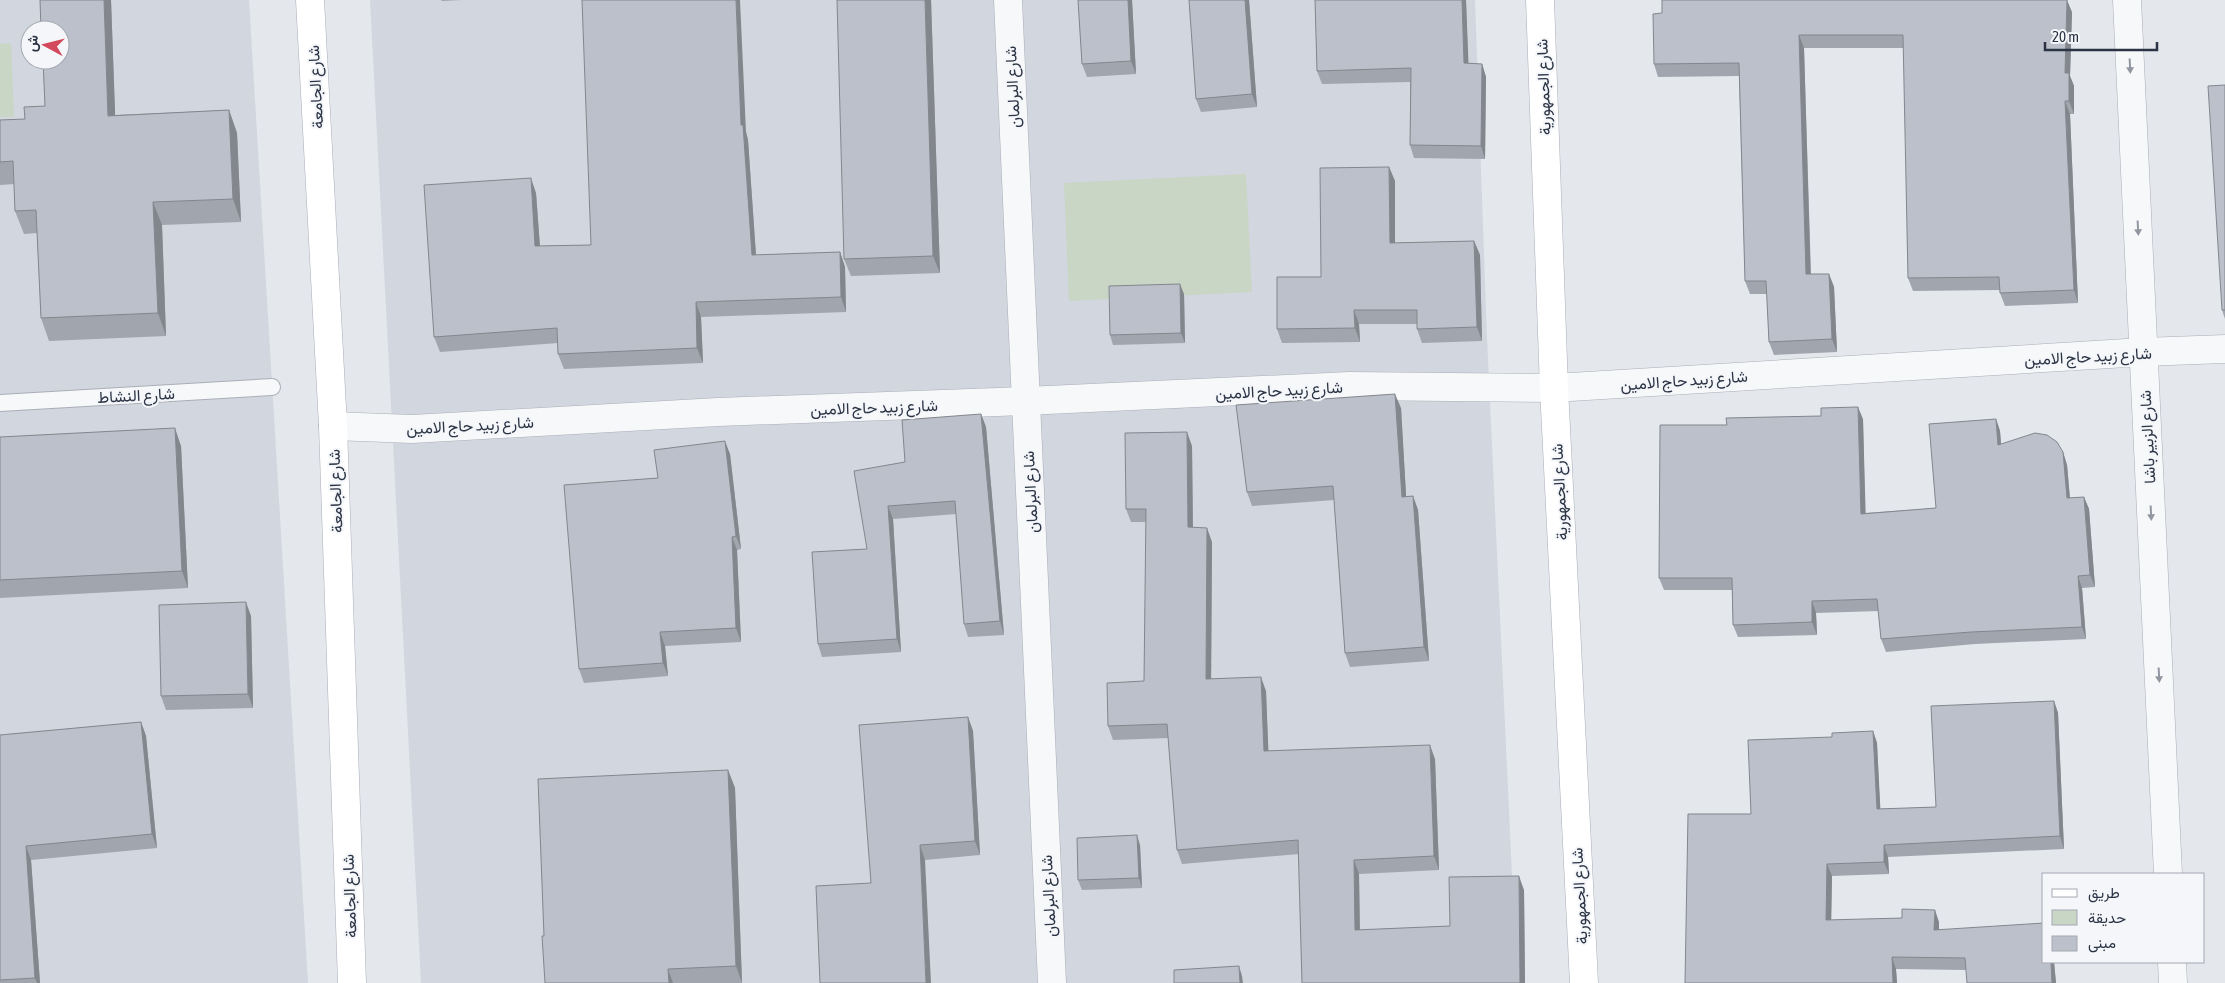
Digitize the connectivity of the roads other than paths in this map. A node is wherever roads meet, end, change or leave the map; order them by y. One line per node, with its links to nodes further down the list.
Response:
1 (310, 0): 11 (main road, شارع الجامعة)
2 (1008, 0): 9 (street, شارع البرلمان)
3 (1540, 0): 8 (main road, شارع الجمهورية)
4 (2126, 0): 6 (street, شارع الزبير باشا, one-way to 6)
5 (2225, 349): 6 (street, شارع زبيد حاج الامين)
6 (2143, 352): 8 (street, شارع زبيد حاج الامين); 12 (street, شارع الزبير باشا, one-way to 12)
7 (272, 387): 10 (lane, شارع النشاط)
8 (1554, 388): 9 (street, شارع زبيد حاج الامين); 16 (main road, شارع الجمهورية)
9 (1026, 401): 11 (street, شارع زبيد حاج الامين); 15 (street, شارع البرلمان)
10 (0, 403)
11 (332, 426): 14 (main road, شارع الجامعة)
12 (2168, 873)
13 (2172, 963): 17 (street)
14 (352, 983)
15 (1052, 983)
16 (1584, 983)
17 (2173, 983)

